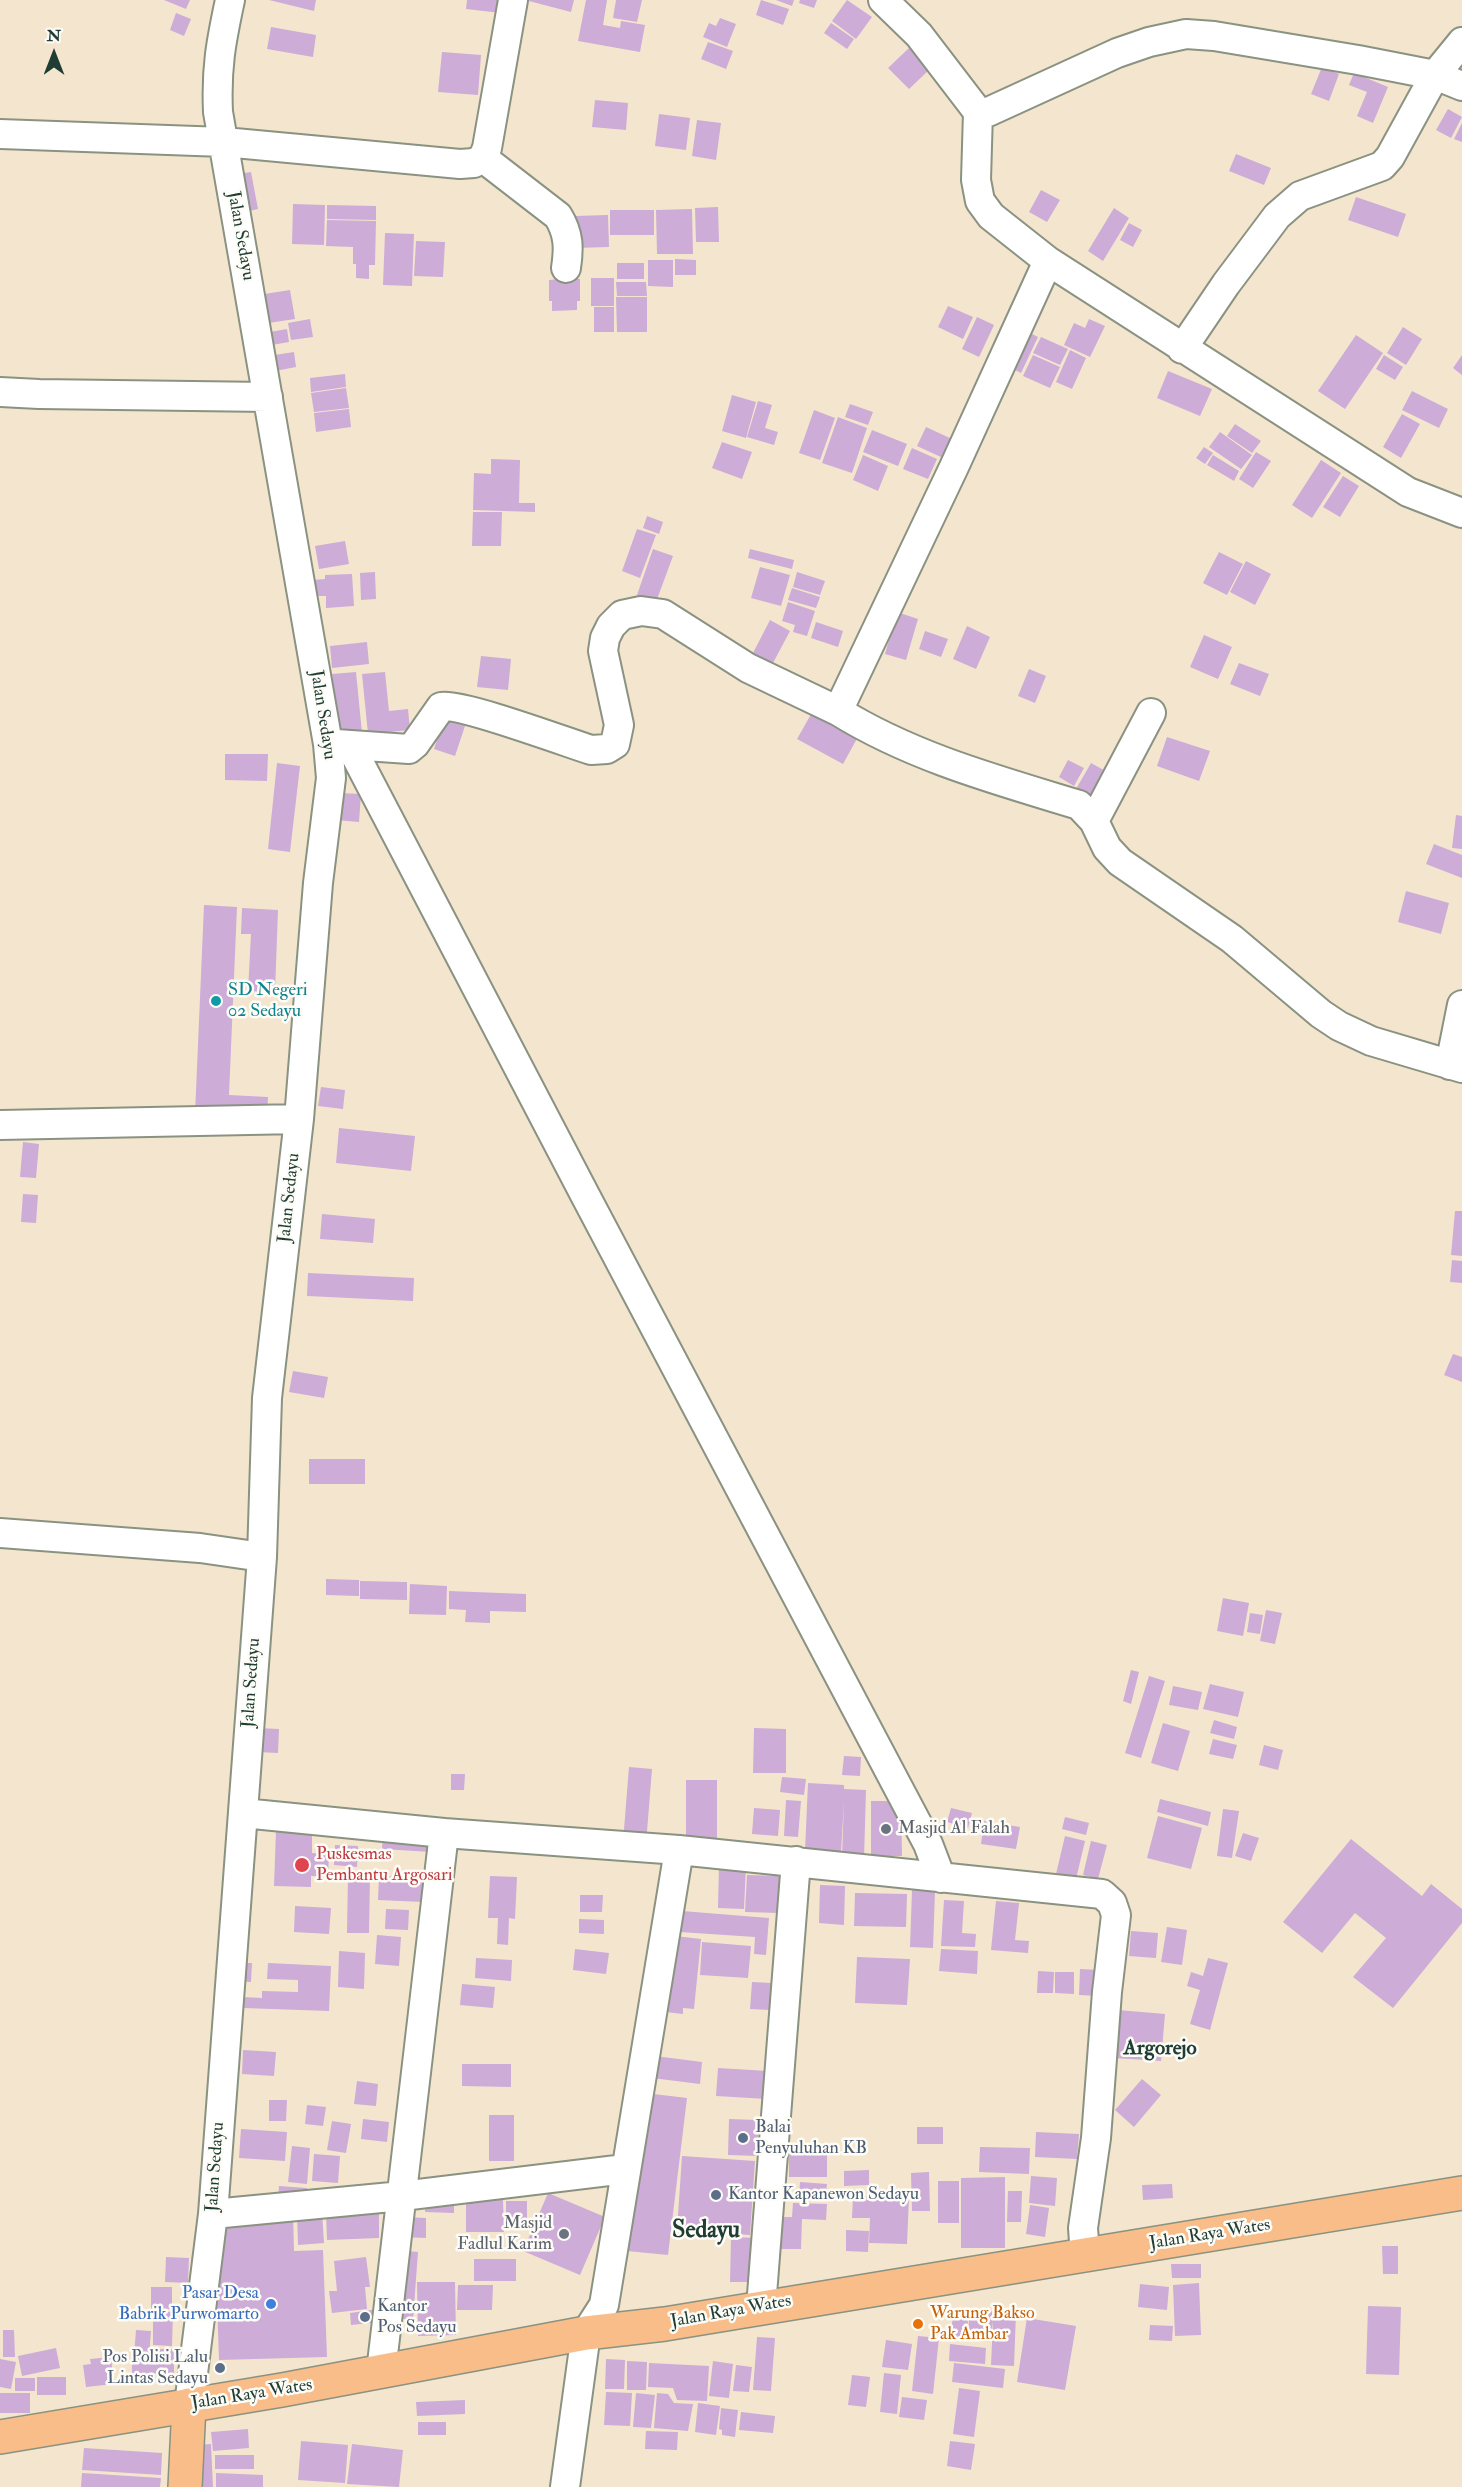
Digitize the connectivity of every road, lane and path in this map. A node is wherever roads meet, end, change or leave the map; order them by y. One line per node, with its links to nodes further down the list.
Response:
1 (230, 0): 9 (street, Jalan Sedayu)
2 (513, 0): 10 (street)
3 (884, 0): 7 (street)
4 (1462, 42): 5 (street)
5 (1435, 75): 6 (street); 7 (street); 13 (street)
6 (1462, 87)
7 (972, 105): 11 (street)
8 (0, 134): 9 (street)
9 (224, 142): 10 (street); 15 (street, Jalan Sedayu)
10 (483, 158): 12 (street)
11 (1048, 261): 13 (street); 17 (street)
12 (566, 268)
13 (1182, 349): 16 (street)
14 (0, 392): 15 (street)
15 (268, 397): 19 (street, Jalan Sedayu)
16 (1462, 513)
17 (838, 711): 19 (street); 20 (street)
18 (1151, 713): 20 (street)
19 (339, 744): 23 (street, Jalan Sedayu); 31 (street)
20 (1094, 821): 22 (street)
21 (1462, 1005): 22 (street)
22 (1456, 1066)
23 (299, 1119): 24 (street); 26 (street, Jalan Sedayu)
24 (0, 1125)
25 (0, 1533): 26 (street)
26 (262, 1557): 27 (street, Jalan Sedayu)
27 (243, 1814): 28 (street); 35 (street, Jalan Sedayu)
28 (444, 1833): 29 (street); 34 (street)
29 (678, 1850): 30 (street); 32 (street)
30 (796, 1861): 31 (street); 37 (street)
31 (941, 1878): 36 (street)
32 (626, 2169): 34 (street); 38 (street)
33 (1462, 2193): 36 (main road, Jalan Raya Wates)
34 (402, 2196): 35 (street); 39 (street)
35 (213, 2214): 40 (street, Jalan Sedayu)
36 (1085, 2256): 37 (main road, Jalan Raya Wates)
37 (760, 2307): 38 (main road, Jalan Raya Wates)
38 (586, 2333): 39 (main road, Jalan Raya Wates); 43 (street)
39 (381, 2372): 40 (main road, Jalan Raya Wates)
40 (189, 2405): 41 (main road, Jalan Raya Wates); 42 (main road)
41 (0, 2437)
42 (185, 2487)
43 (566, 2487)

